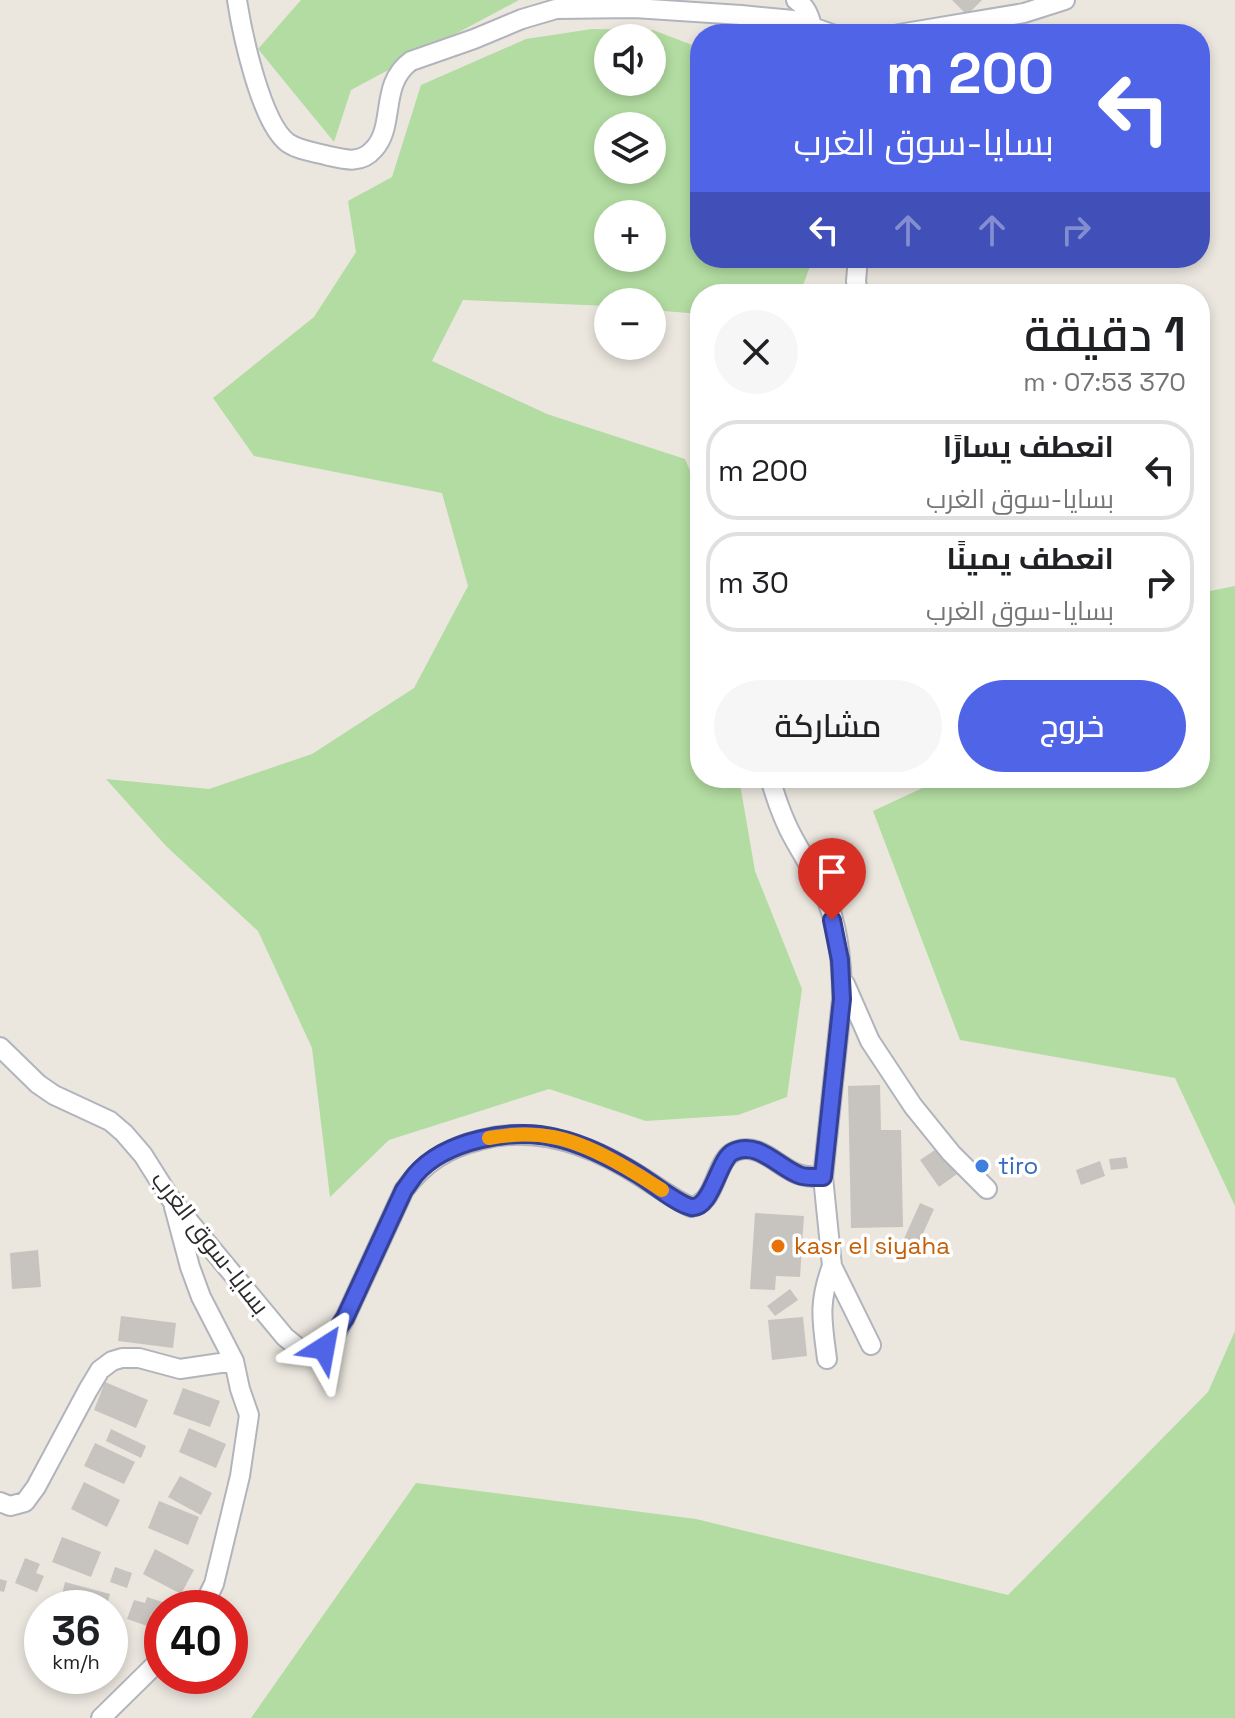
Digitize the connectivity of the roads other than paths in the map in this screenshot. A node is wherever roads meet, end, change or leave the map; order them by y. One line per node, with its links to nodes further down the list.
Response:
1 (237, 0): 4 (street)
2 (796, 0): 5 (street)
3 (1065, 0): 6 (street)
4 (803, 24)
5 (812, 24)
6 (959, 24)
7 (773, 788): 8 (street)
8 (842, 978): 10 (street); 11 (street)
9 (0, 1047): 12 (street, بسايا-سوق الغرب)
10 (823, 1177): 12 (street, بسايا-سوق الغرب); 13 (street)
11 (987, 1189)
12 (172, 1201): 16 (street)
13 (832, 1266): 14 (street); 15 (street)
14 (871, 1345)
15 (827, 1359)
16 (234, 1361): 17 (street); 18 (street)
17 (0, 1502)
18 (211, 1590)
19 (144, 1675): 20 (street)
20 (101, 1718)

